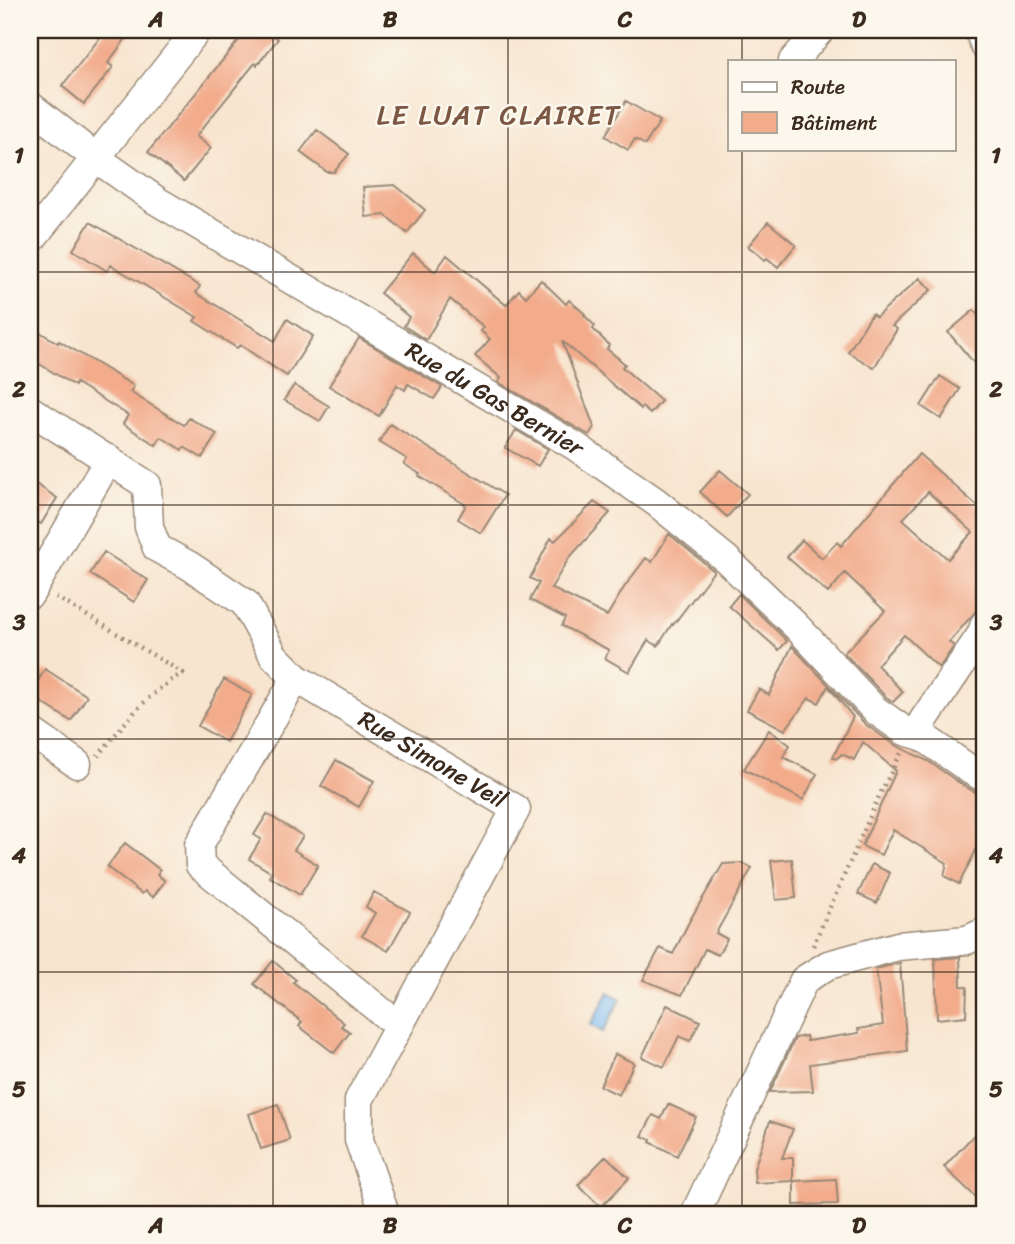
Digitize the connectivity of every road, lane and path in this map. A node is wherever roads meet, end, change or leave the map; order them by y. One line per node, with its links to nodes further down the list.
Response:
1 (197, 30): 7 (street)
2 (820, 30): 5 (street)
3 (979, 30): 4 (street)
4 (985, 46)
5 (794, 60)
6 (30, 106): 7 (street, Rue du Gas Bernier)
7 (96, 158): 8 (street); 15 (street, Rue du Gas Bernier)
8 (30, 241)
9 (30, 410): 10 (street)
10 (109, 459): 11 (street); 13 (street, Rue Simone Veil)
11 (32, 590): 16 (path)
12 (985, 624): 15 (street)
13 (296, 678): 20 (street); 20 (street, Rue Simone Veil)
14 (30, 731): 16 (street)
15 (922, 736): 17 (street, Rue du Gas Bernier); 19 (path)
16 (77, 764)
17 (985, 778)
18 (985, 932): 19 (street)
19 (804, 981): 22 (street)
20 (399, 1026): 21 (street, Rue Simone Veil)
21 (385, 1214)
22 (695, 1214)

